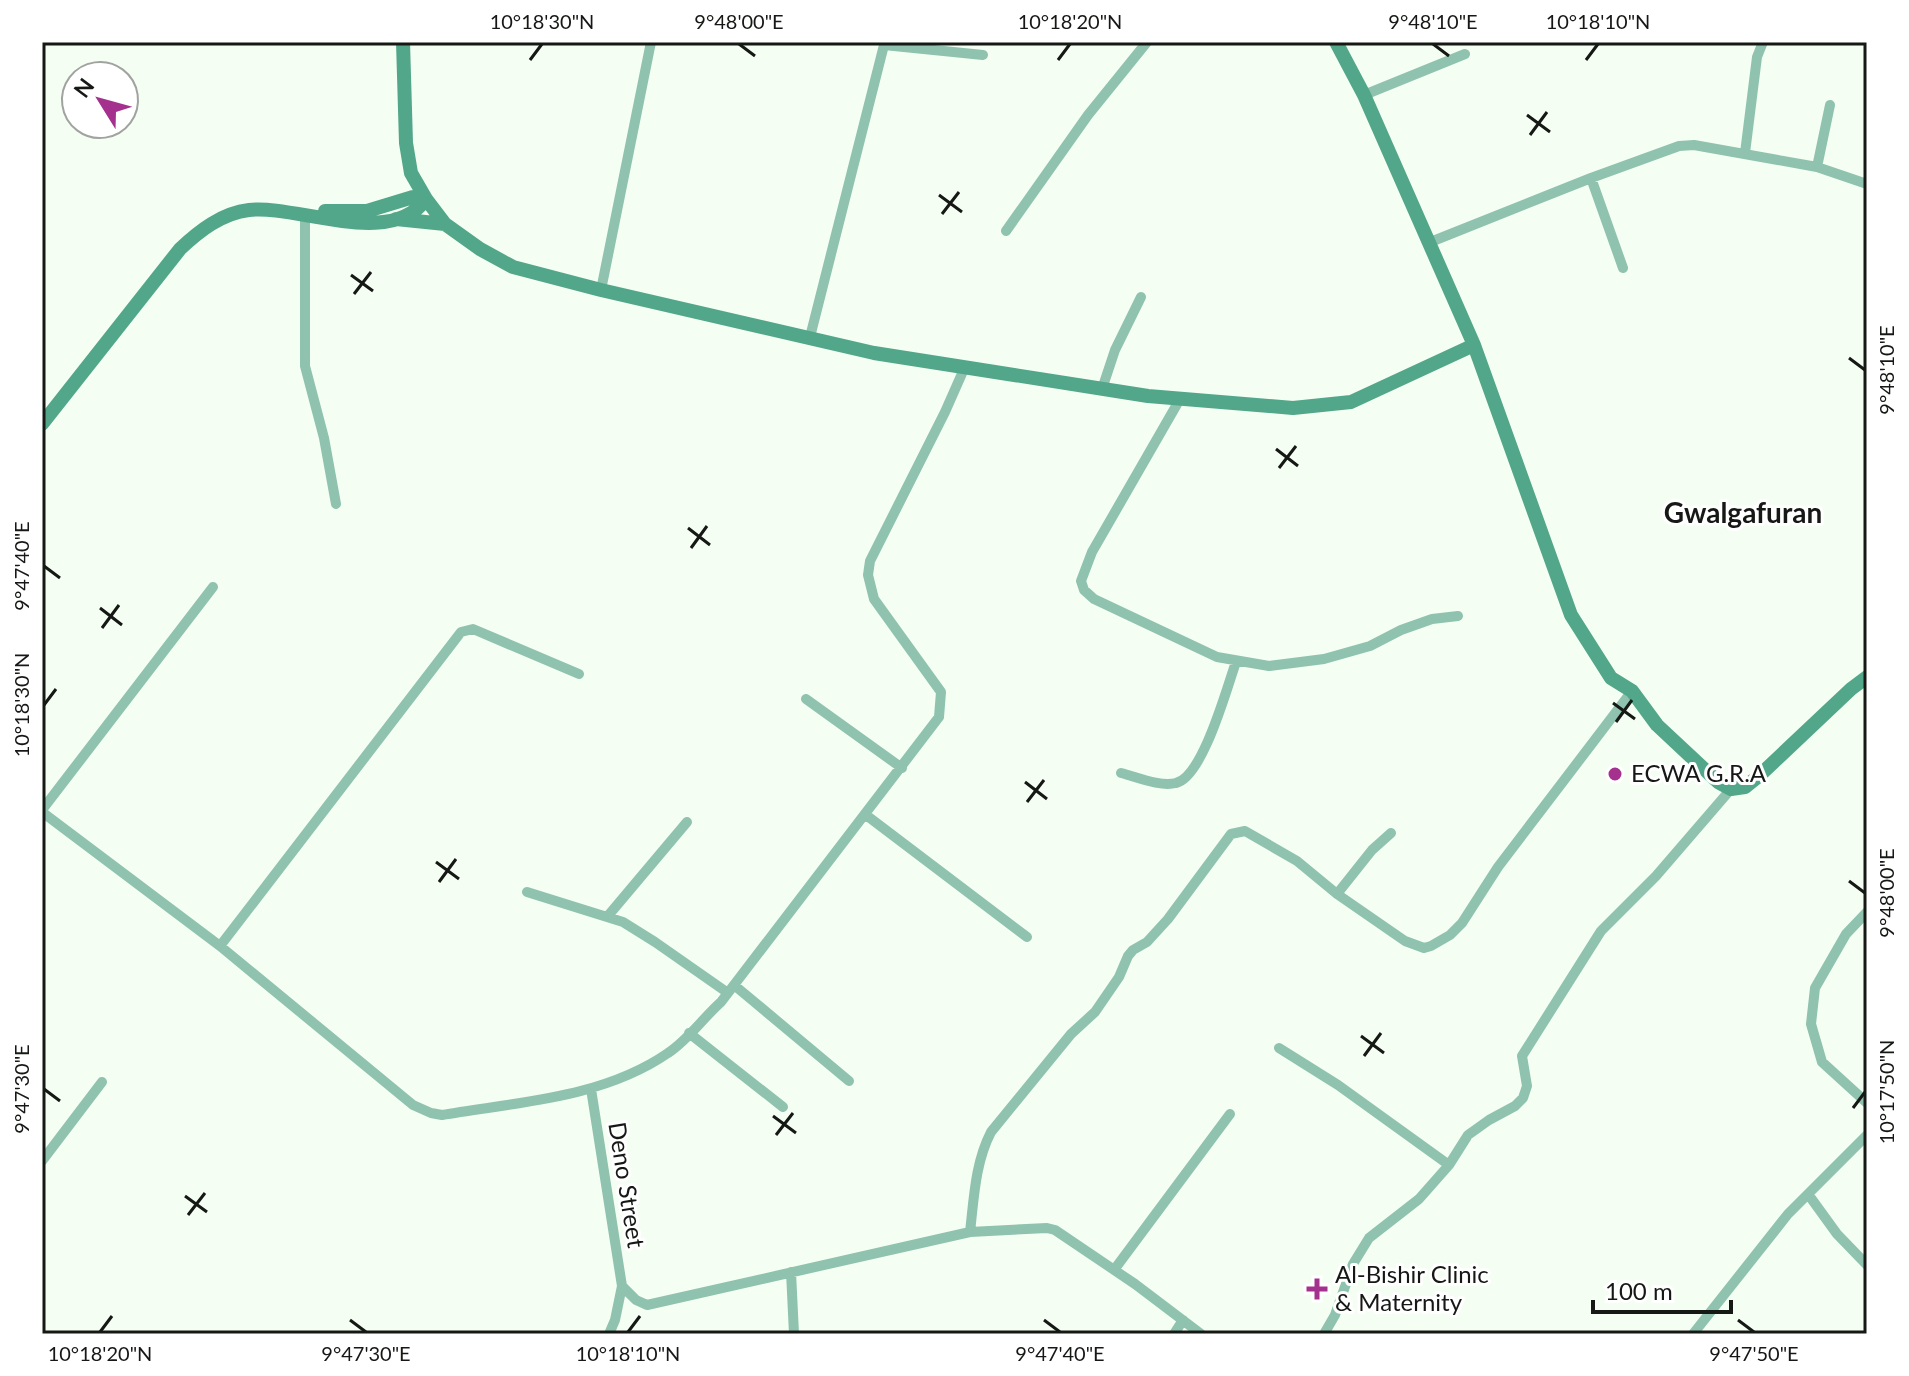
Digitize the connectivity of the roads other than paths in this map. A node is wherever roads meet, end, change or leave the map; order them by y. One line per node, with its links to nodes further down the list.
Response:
1 (403, 42): 12 (street)
2 (651, 42): 23 (street)
3 (1147, 42): 20 (street)
4 (1336, 42): 8 (street)
5 (1763, 42): 10 (street)
6 (1465, 54): 8 (street)
7 (983, 55): 25 (street)
8 (1364, 95): 21 (street)
9 (1830, 105): 11 (street)
10 (1745, 153): 11 (street); 13 (street)
11 (1817, 167): 14 (street)
12 (411, 173): 15 (street); 16 (street)
13 (1591, 178): 21 (street); 22 (street)
14 (1865, 179)
15 (426, 199): 16 (street); 18 (street); 19 (street)
16 (393, 203): 17 (street)
17 (305, 215): 18 (street); 30 (street); 31 (street)
18 (396, 219): 19 (street)
19 (445, 224): 23 (street)
20 (1006, 231)
21 (1428, 243): 26 (street)
22 (1623, 268)
23 (601, 290): 25 (street)
24 (1141, 297): 28 (street)
25 (810, 337): 27 (street)
26 (1474, 345): 29 (street); 37 (street)
27 (964, 369): 28 (street); 39 (street)
28 (1102, 389): 29 (street)
29 (1180, 399): 34 (street)
30 (42, 424)
31 (336, 504)
32 (213, 587): 42 (street)
33 (1458, 616): 34 (street)
34 (1236, 662): 40 (street)
35 (579, 674): 51 (street)
36 (1867, 677): 41 (street)
37 (1632, 691): 41 (street); 47 (street)
38 (806, 699): 39 (street)
39 (902, 768): 43 (street)
40 (1121, 773)
41 (1731, 789): 63 (street)
42 (42, 811): 51 (street)
43 (866, 815): 50 (street); 52 (street)
44 (687, 822): 49 (street)
45 (1391, 833): 47 (street)
46 (527, 892): 49 (street)
47 (1337, 894): 65 (street)
48 (1867, 912): 58 (street)
49 (607, 917): 52 (street)
50 (1027, 937)
51 (220, 946): 57 (street)
52 (731, 989): 53 (street); 55 (street)
53 (689, 1033): 57 (street); 59 (street)
54 (1279, 1048): 63 (street)
55 (849, 1081)
56 (102, 1082): 62 (street)
57 (591, 1089): 69 (street, Deno Street)
58 (1867, 1103)
59 (783, 1107)
60 (1230, 1114): 67 (street)
61 (1867, 1135): 64 (street)
62 (42, 1161)
63 (1449, 1165): 75 (street)
64 (1808, 1194): 66 (street); 76 (street)
65 (970, 1232): 67 (street); 68 (street)
66 (1867, 1265)
67 (1114, 1270): 70 (street)
68 (791, 1272): 69 (street); 72 (street)
69 (622, 1286): 71 (street)
70 (1183, 1320): 73 (street); 74 (street)
71 (609, 1334)
72 (794, 1334)
73 (1174, 1334)
74 (1201, 1334)
75 (1324, 1334)
76 (1693, 1334)

